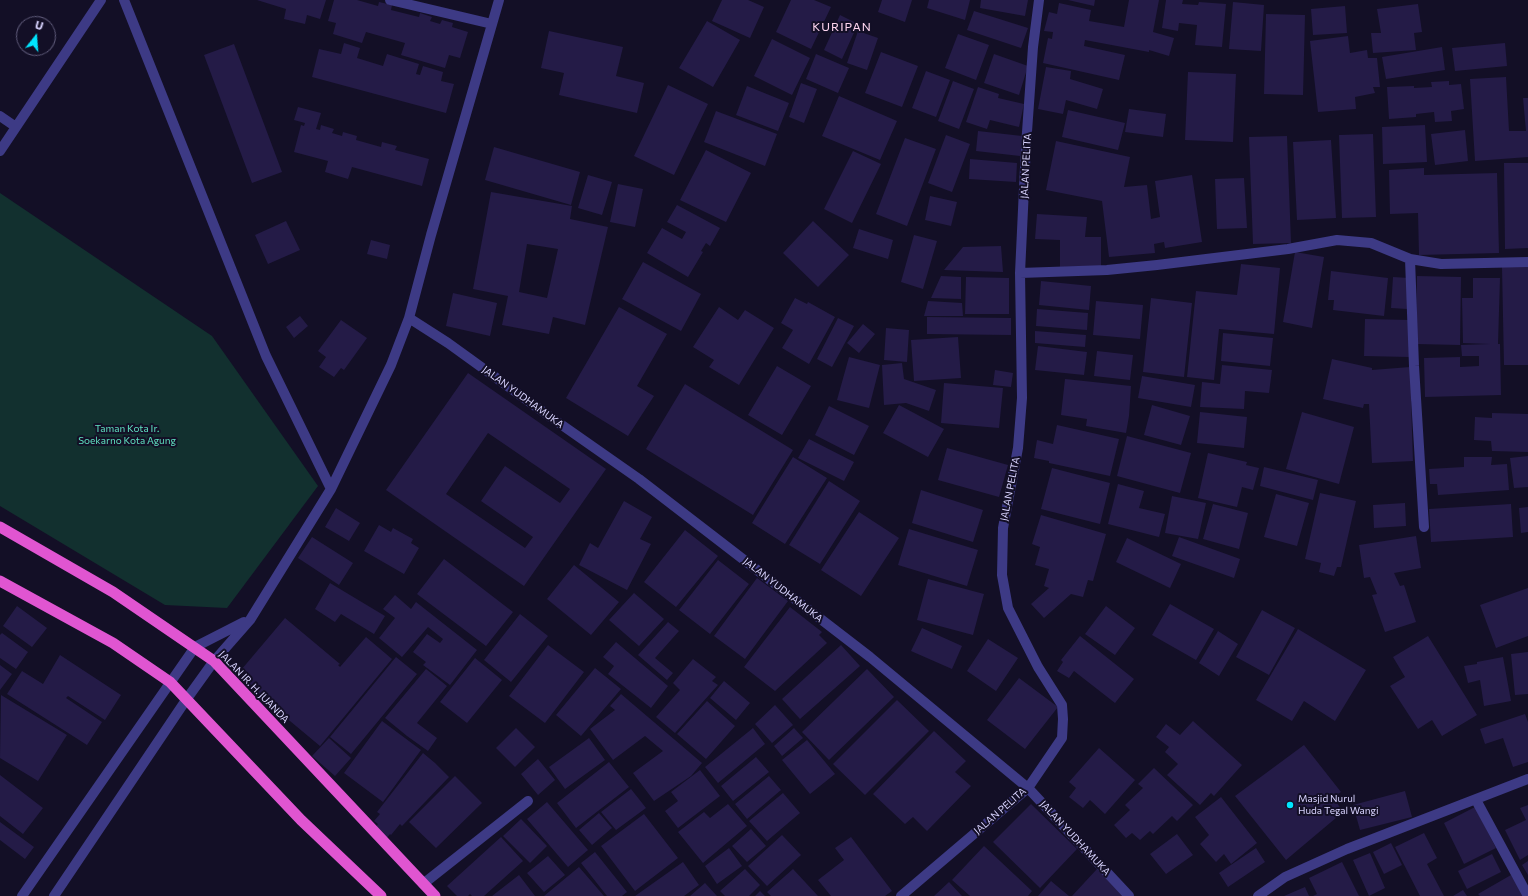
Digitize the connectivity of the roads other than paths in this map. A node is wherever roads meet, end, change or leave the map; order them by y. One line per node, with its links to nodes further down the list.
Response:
1 (101, 0): 8 (street)
2 (124, 0): 14 (street)
3 (390, 0): 6 (street)
4 (499, 0): 6 (street)
5 (1039, 0): 12 (street, JALAN PELITA)
6 (492, 24): 13 (street)
7 (0, 116): 8 (street)
8 (16, 127): 9 (street)
9 (0, 151)
10 (1410, 259): 11 (street); 12 (street); 16 (street)
11 (1528, 262)
12 (1020, 273): 24 (street, JALAN PELITA)
13 (409, 318): 14 (street); 24 (street, JALAN YUDHAMUKA)
14 (331, 489): 18 (street)
15 (0, 527): 19 (highway, JALAN IR. H. JUANDA)
16 (1424, 527)
17 (0, 581): 21 (highway)
18 (250, 620): 19 (street); 20 (street)
19 (195, 647): 20 (highway, JALAN IR. H. JUANDA); 21 (street)
20 (214, 661): 22 (street); 27 (highway, JALAN IR. H. JUANDA)
21 (170, 682): 22 (highway); 28 (street)
22 (186, 700): 29 (street); 30 (highway)
23 (1528, 779): 25 (street)
24 (1028, 788): 32 (street, JALAN PELITA); 33 (street, JALAN YUDHAMUKA)
25 (1476, 800): 34 (street); 35 (street)
26 (528, 801): 27 (street)
27 (423, 884): 31 (highway, JALAN IR. H. JUANDA)
28 (22, 896)
29 (54, 896)
30 (382, 896)
31 (435, 896)
32 (901, 896)
33 (1129, 896)
34 (1258, 896)
35 (1528, 896)

